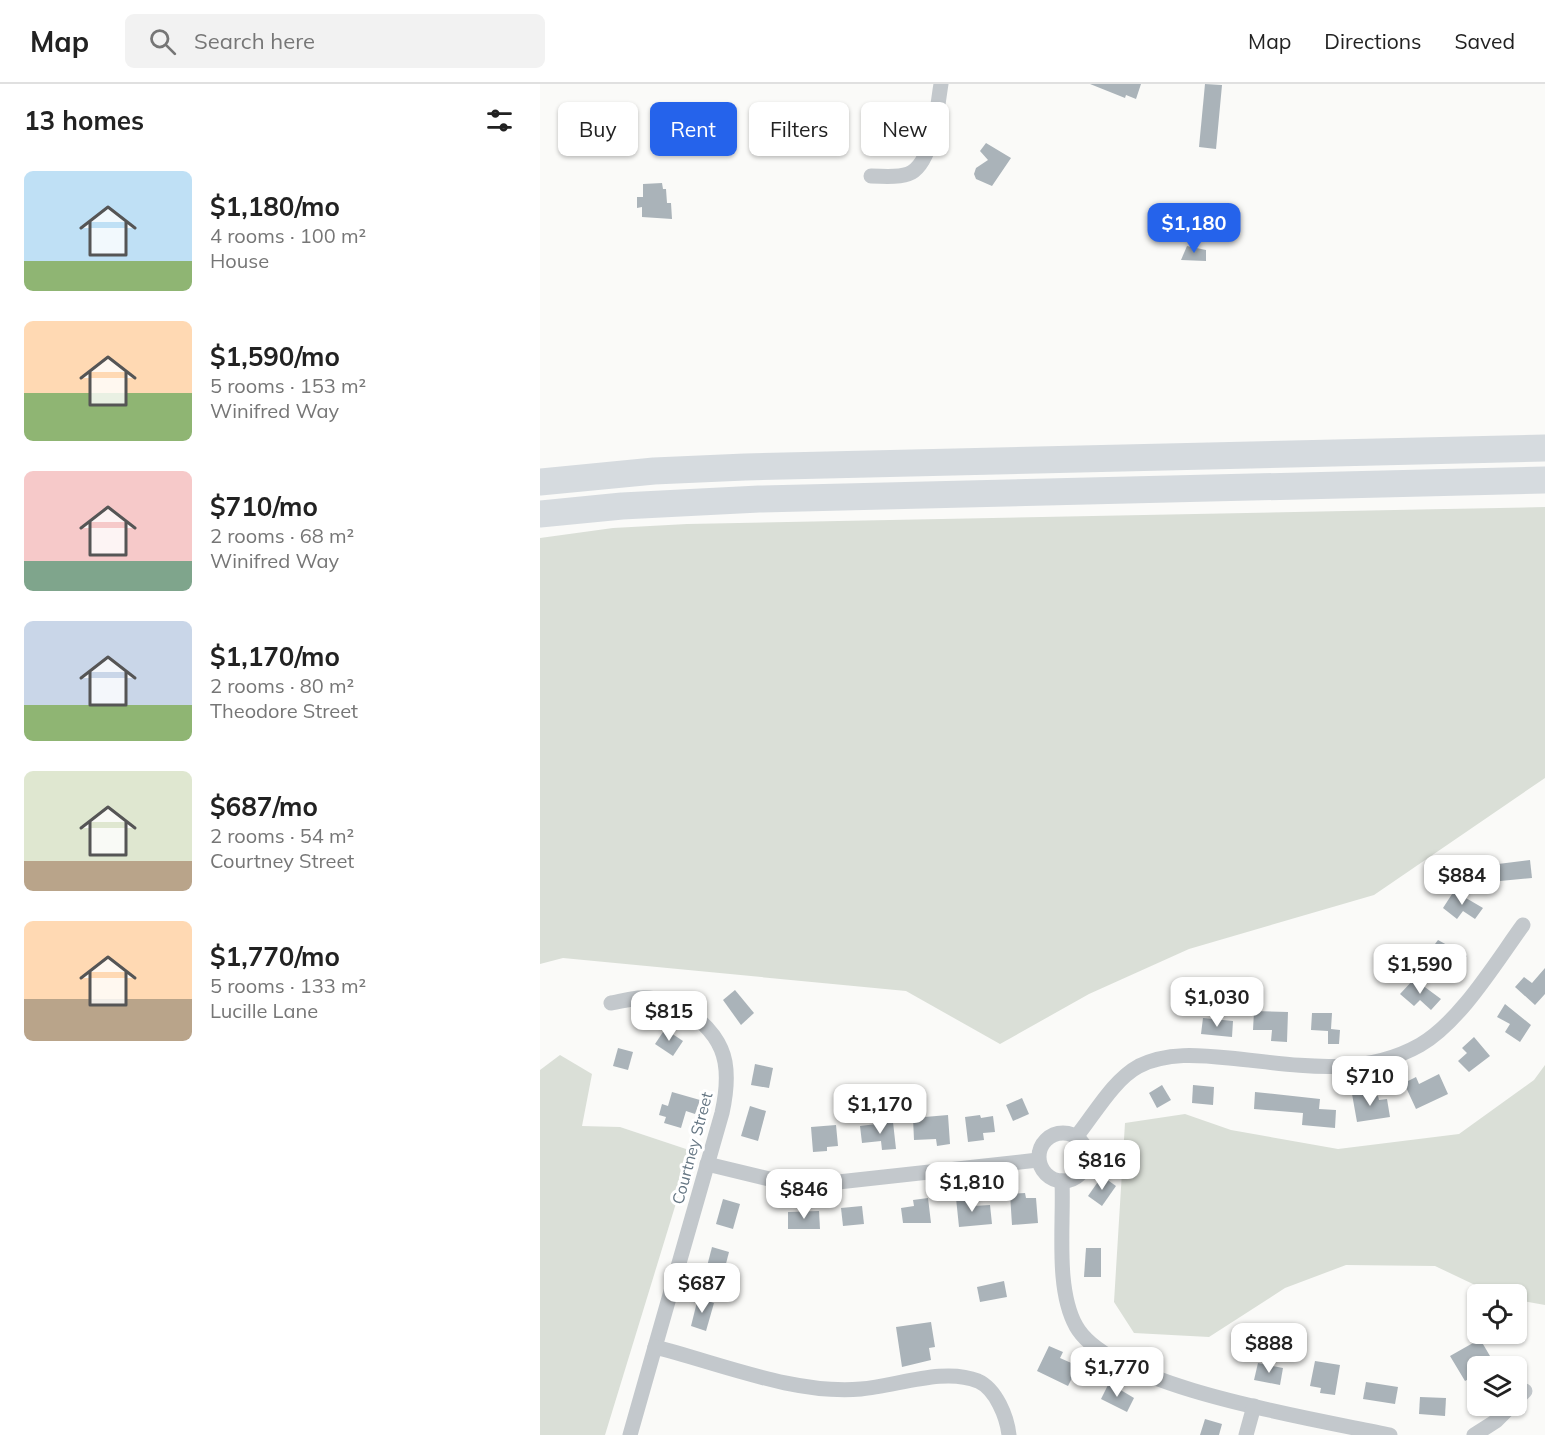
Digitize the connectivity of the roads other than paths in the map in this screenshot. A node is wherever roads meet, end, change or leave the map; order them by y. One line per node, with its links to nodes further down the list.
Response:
1 (941, 84): 2 (street)
2 (871, 176)
3 (1545, 448): 5 (highway)
4 (1545, 480): 6 (highway)
5 (540, 482)
6 (540, 514)
7 (1523, 925): 9 (street)
8 (610, 1003): 11 (street, Courtney Street)
9 (1076, 1137): 10 (street); 12 (street)
10 (1038, 1160): 11 (street); 12 (street)
11 (707, 1164): 13 (street, Courtney Street)
12 (1062, 1181): 14 (street)
13 (655, 1347): 16 (street, Courtney Street); 17 (street)
14 (1254, 1406): 18 (street); 19 (street)
15 (1502, 1416): 20 (street)
16 (630, 1435)
17 (1009, 1435)
18 (1246, 1435)
19 (1390, 1435)
20 (1474, 1435)

